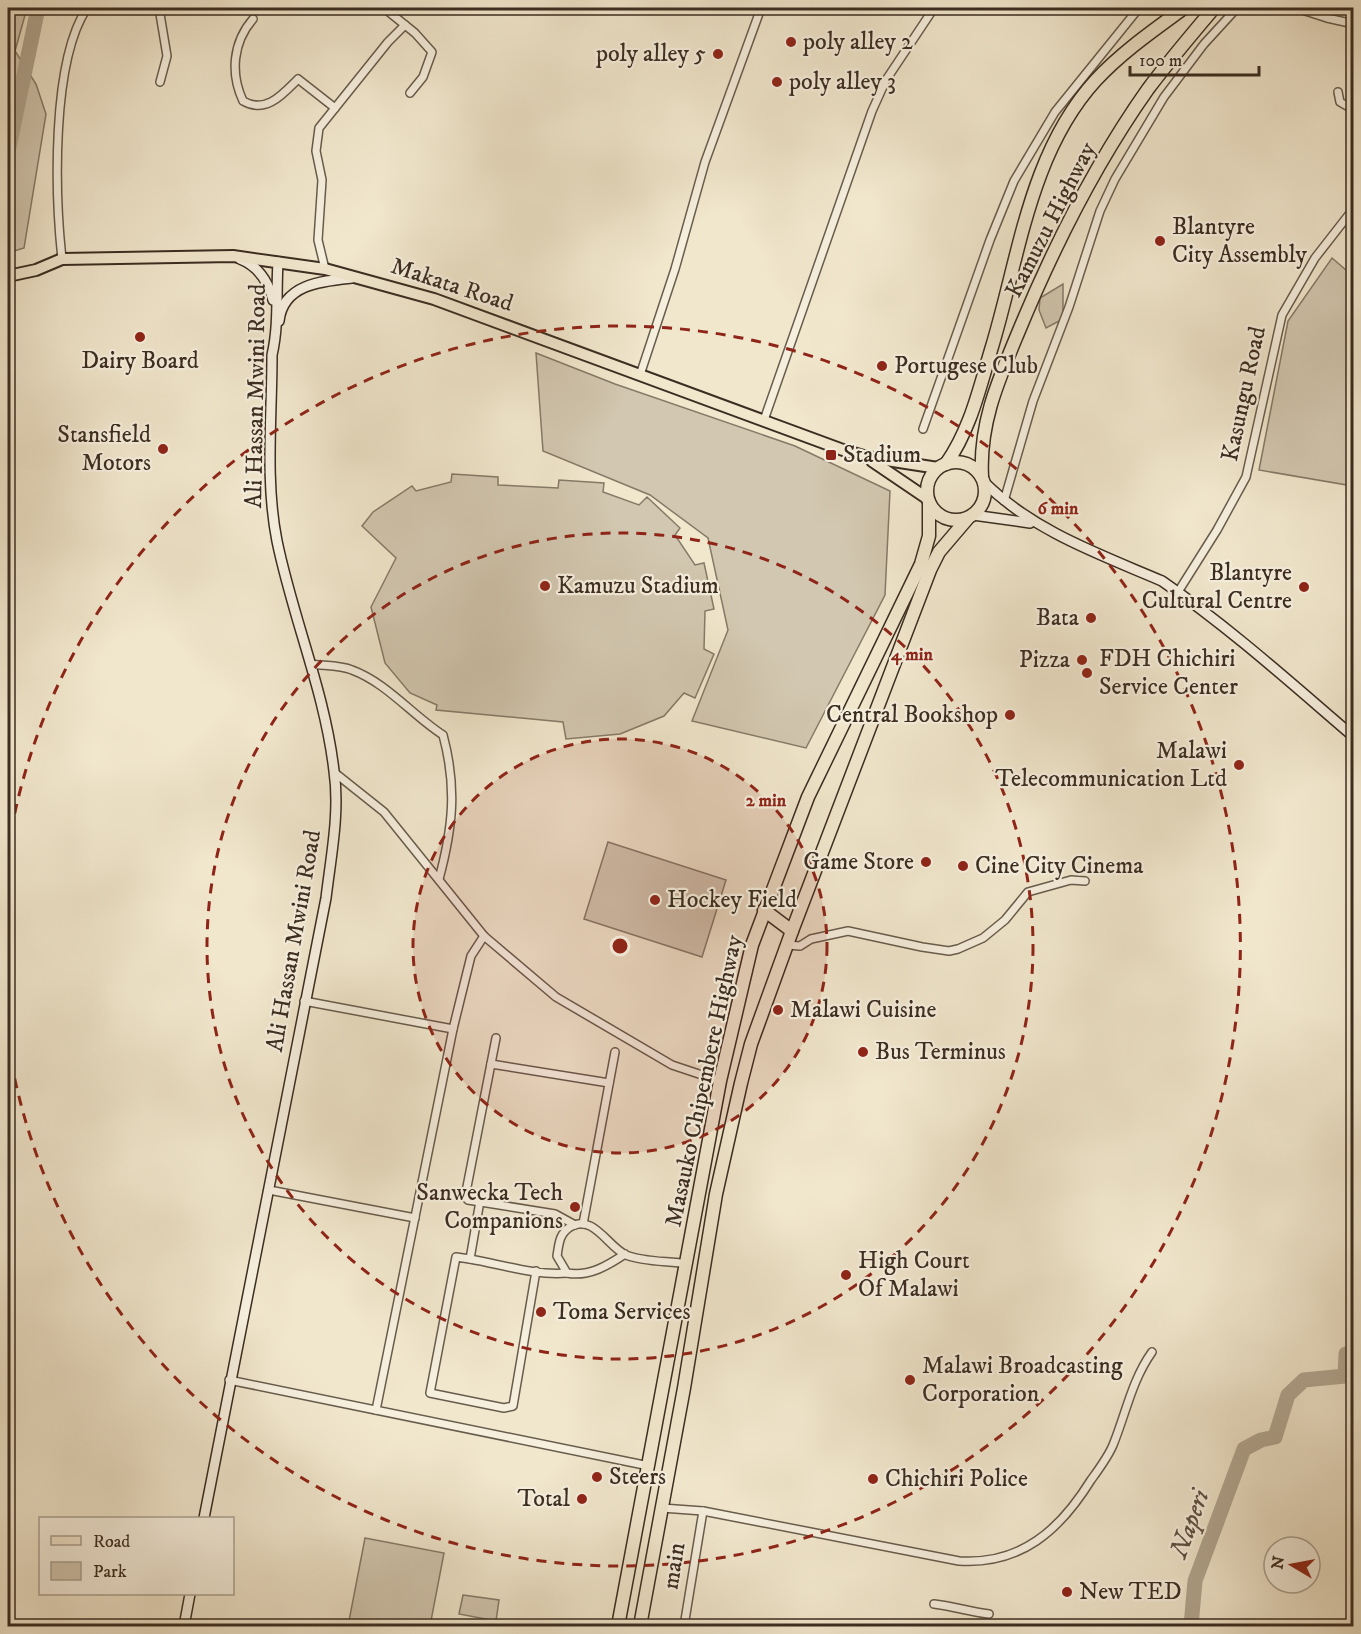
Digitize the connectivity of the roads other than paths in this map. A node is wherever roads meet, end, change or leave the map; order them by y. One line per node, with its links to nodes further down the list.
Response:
1 (87, 8): 21 (street)
2 (159, 8): 14 (street)
3 (384, 8): 13 (street)
4 (760, 8): 28 (street)
5 (934, 8): 29 (street)
6 (1139, 8): 30 (street)
7 (1184, 8): 32 (highway, Kamuzu Highway)
8 (1214, 8): 33 (highway, Kamuzu Highway)
9 (1237, 8): 35 (street)
10 (1296, 8): 12 (street)
11 (253, 19): 17 (street)
12 (1353, 24)
13 (405, 25): 16 (street); 17 (street)
14 (160, 82)
15 (1338, 92): 18 (street)
16 (410, 93)
17 (334, 108): 23 (street)
18 (1353, 110)
19 (1353, 208): 38 (street, Kasungu Road)
20 (233, 256): 21 (main road, Makata Road); 22 (main road, Makata Road); 26 (main road)
21 (62, 259): 24 (main road, Makata Road)
22 (278, 262): 23 (main road, Makata Road); 26 (main road, Ali Hassan Mwini Road)
23 (325, 269): 25 (main road, Makata Road)
24 (8, 276)
25 (357, 277): 27 (main road); 28 (main road, Makata Road)
26 (275, 308): 27 (main road, Ali Hassan Mwini Road)
27 (277, 335): 39 (main road, Ali Hassan Mwini Road)
28 (640, 375): 29 (main road, Makata Road)
29 (764, 420): 31 (main road, Makata Road)
30 (923, 429)
31 (867, 457): 32 (main road, Makata Road); 34 (main road, Makata Road)
32 (942, 466): 33 (highway); 34 (highway)
33 (983, 479): 35 (main road); 36 (highway)
34 (928, 500): 36 (highway); 44 (highway, Masauko Chipembere Highway)
35 (1004, 502): 37 (main road)
36 (971, 517): 37 (main road); 45 (highway, Masauko Chipembere Highway)
37 (1041, 526): 38 (main road)
38 (1178, 592): 40 (main road)
39 (310, 664): 41 (main road, Ali Hassan Mwini Road); 42 (street)
40 (1353, 737)
41 (335, 773): 42 (street); 48 (main road, Ali Hassan Mwini Road)
42 (439, 879): 46 (street)
43 (1085, 880): 47 (street)
44 (764, 910): 45 (highway); 53 (highway, Masauko Chipembere Highway)
45 (792, 931): 47 (highway, Masauko Chipembere Highway)
46 (484, 936): 49 (street); 53 (street)
47 (787, 945): 68 (highway, Masauko Chipembere Highway)
48 (304, 1001): 49 (street); 55 (main road, Ali Hassan Mwini Road)
49 (453, 1029): 57 (street)
50 (496, 1038): 52 (street)
51 (615, 1052): 54 (street)
52 (491, 1064): 54 (street); 56 (street)
53 (720, 1081): 61 (highway, Masauko Chipembere Highway)
54 (609, 1083): 58 (street)
55 (269, 1190): 57 (street); 65 (main road, Ali Hassan Mwini Road)
56 (480, 1201): 58 (street); 60 (street)
57 (415, 1218): 66 (street)
58 (579, 1224): 59 (street); 63 (street)
59 (625, 1254): 61 (street); 63 (street)
60 (470, 1259): 62 (street); 62 (street)
61 (687, 1264): 67 (highway, Masauko Chipembere Highway)
62 (536, 1271): 63 (street)
63 (567, 1273)
64 (1152, 1352): 69 (street)
65 (230, 1380): 66 (street); 70 (main road, Ali Hassan Mwini Road)
66 (376, 1410): 67 (street)
67 (649, 1466): 76 (highway, Masauko Chipembere Highway)
68 (662, 1508): 69 (street); 77 (highway, Masauko Chipembere Highway)
69 (702, 1511): 78 (street, main)
70 (204, 1517)
71 (190, 1595): 75 (main road)
72 (934, 1604): 73 (street)
73 (989, 1614)
74 (1353, 1618): 79 (street)
75 (184, 1626)
76 (618, 1626)
77 (640, 1626)
78 (684, 1626)
79 (1347, 1626)

